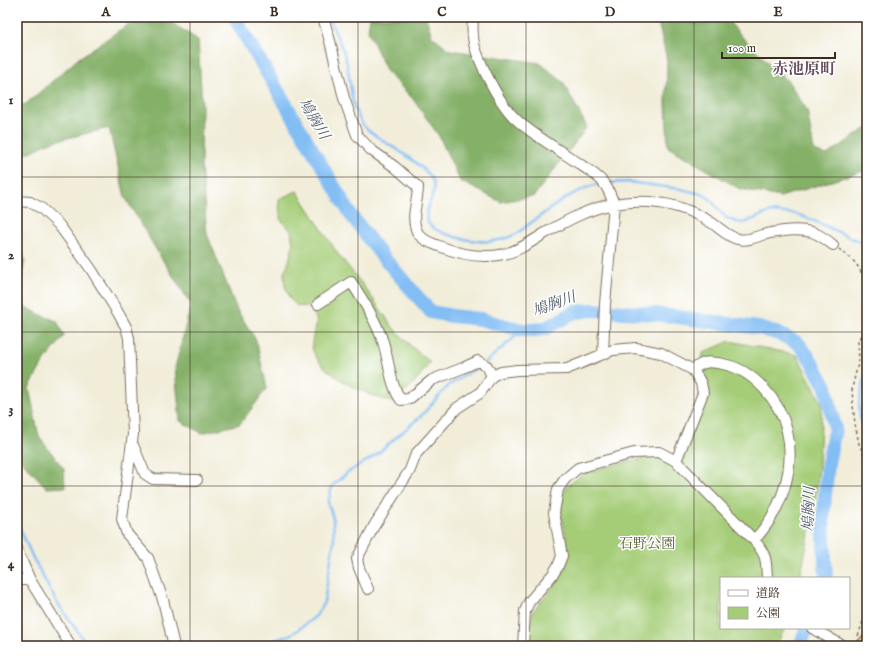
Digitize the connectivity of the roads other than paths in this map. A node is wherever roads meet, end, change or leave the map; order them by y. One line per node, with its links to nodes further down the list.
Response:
1 (323, 17): 4 (street)
2 (473, 17): 4 (street)
3 (17, 201): 10 (street)
4 (614, 204): 5 (street); 7 (street)
5 (833, 245)
6 (318, 304): 9 (street)
7 (603, 354): 8 (street); 9 (street)
8 (693, 370): 11 (street); 13 (street)
9 (492, 376): 18 (street)
10 (132, 443): 12 (street); 21 (street)
11 (676, 461): 13 (street); 22 (street)
12 (197, 480)
13 (754, 540): 15 (street)
14 (17, 550): 17 (street)
15 (767, 577)
16 (17, 580): 17 (street)
17 (30, 580): 20 (street)
18 (368, 589)
19 (814, 629): 23 (street)
20 (71, 646)
21 (174, 646)
22 (523, 646)
23 (843, 646)

